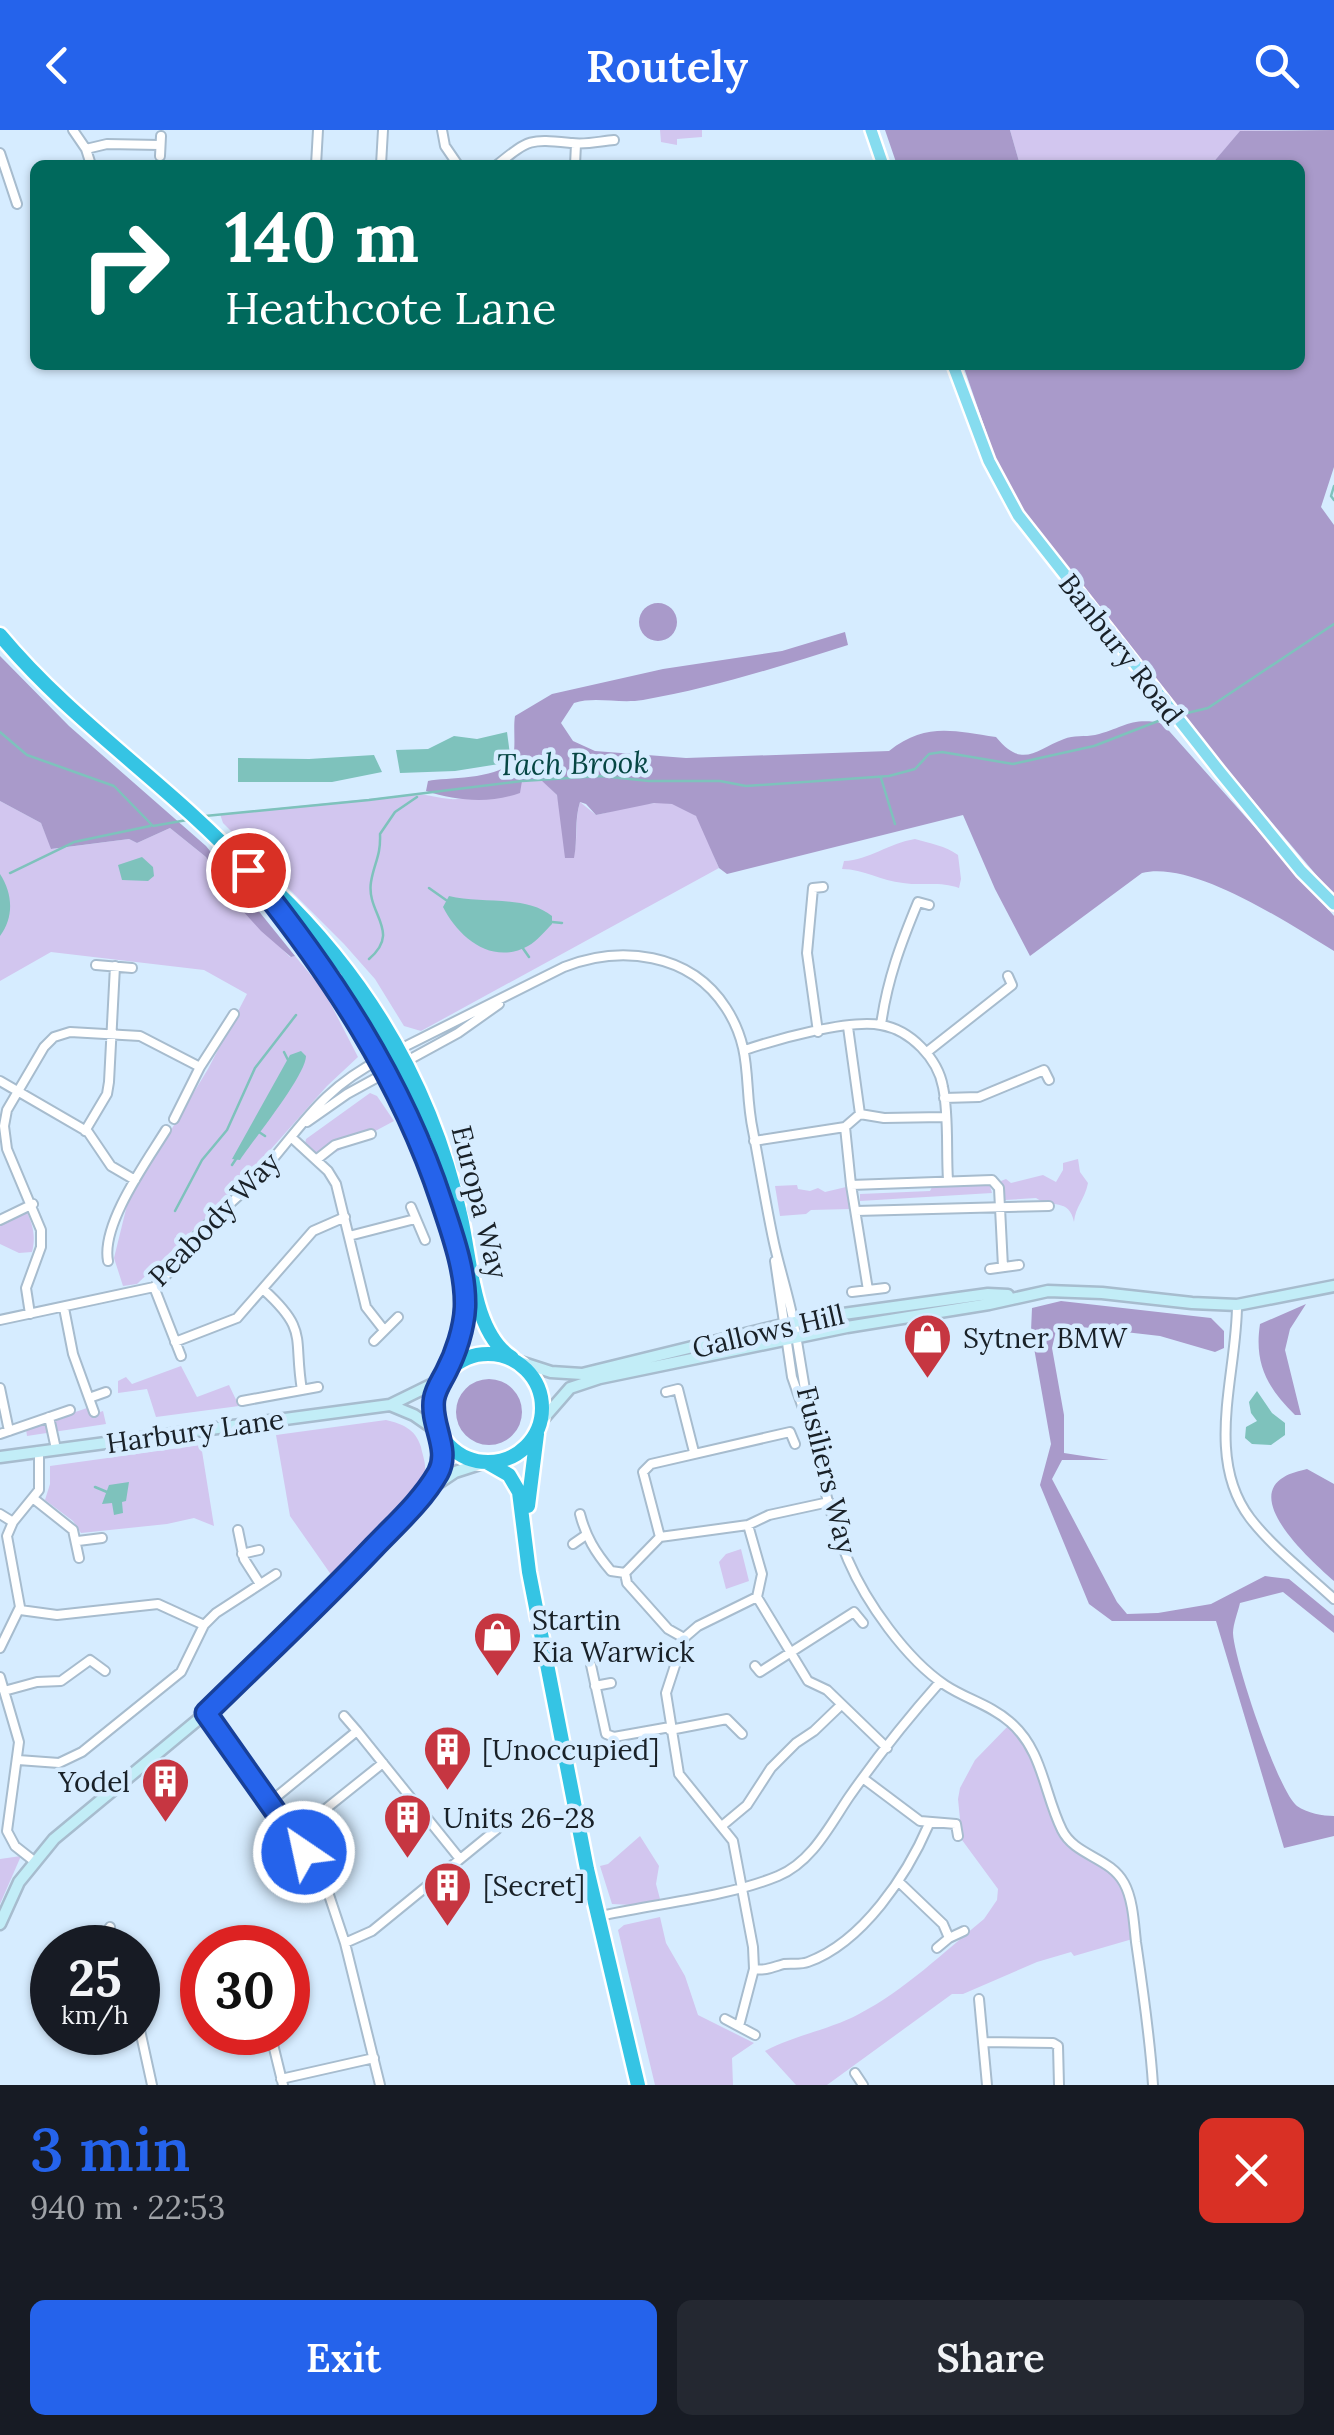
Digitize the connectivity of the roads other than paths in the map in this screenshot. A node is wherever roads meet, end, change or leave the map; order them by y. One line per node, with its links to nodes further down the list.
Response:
1 (73, 130): 8 (street)
2 (318, 130): 12 (street)
3 (383, 130): 13 (street)
4 (442, 130): 14 (street)
5 (871, 130): 17 (main road)
6 (614, 140): 7 (street)
7 (576, 144): 15 (street); 16 (street)
8 (86, 149): 10 (street); 11 (street)
9 (0, 153): 18 (street)
10 (160, 156)
11 (89, 160)
12 (316, 160)
13 (381, 160)
14 (455, 160)
15 (503, 160)
16 (575, 160)
17 (881, 160)
18 (16, 204)
19 (955, 370): 27 (main road, Banbury Road)
20 (0, 635): 21 (highway, Europa Way)
21 (248, 870): 40 (highway, Europa Way); 40 (highway, Europa Way)
22 (801, 887): 24 (street)
23 (823, 887): 24 (street)
24 (813, 888): 36 (street)
25 (907, 896): 26 (street)
26 (918, 902): 28 (street); 34 (street)
27 (1334, 904)
28 (929, 906)
29 (96, 965): 30 (street)
30 (115, 966): 31 (street); 37 (street)
31 (132, 968)
32 (1018, 994): 39 (street)
33 (234, 1014): 42 (street)
34 (880, 1024): 35 (street); 39 (street)
35 (848, 1027): 36 (street); 48 (street)
36 (818, 1032): 38 (street)
37 (111, 1034): 42 (street); 46 (street); 53 (street)
38 (746, 1050): 40 (street, Peabody Way); 57 (street, Fusiliers Way)
39 (927, 1052): 47 (street)
40 (394, 1060): 51 (street, Peabody Way); 51 (street, Peabody Way); 94 (highway, Europa Way); 95 (highway, Europa Way)
41 (1040, 1061): 43 (street)
42 (200, 1068): 50 (street)
43 (1044, 1070): 44 (street); 47 (street)
44 (1049, 1080)
45 (0, 1081): 46 (street)
46 (18, 1091): 53 (street); 62 (street)
47 (944, 1098): 49 (street)
48 (860, 1114): 49 (street); 52 (street)
49 (944, 1117): 60 (street)
50 (174, 1118)
51 (302, 1125): 56 (street, Peabody Way)
52 (845, 1127): 57 (street); 61 (street)
53 (85, 1130): 59 (street)
54 (166, 1130): 59 (street)
55 (371, 1134): 58 (street)
56 (291, 1138): 58 (street); 77 (street, Peabody Way)
57 (754, 1141): 88 (street, Fusiliers Way)
58 (316, 1160): 67 (street)
59 (135, 1180): 72 (street)
60 (948, 1180): 61 (street); 63 (street)
61 (851, 1185): 66 (street)
62 (32, 1204): 69 (street); 85 (street)
63 (1000, 1205): 64 (street); 66 (street); 74 (street)
64 (1049, 1206)
65 (411, 1207): 68 (street)
66 (856, 1211): 80 (street)
67 (344, 1217): 70 (street); 79 (street)
68 (415, 1219): 70 (street); 71 (street)
69 (0, 1220)
70 (349, 1236): 89 (street)
71 (426, 1240)
72 (108, 1261)
73 (1019, 1265): 74 (street)
74 (1004, 1267): 75 (street)
75 (990, 1270)
76 (1334, 1286): 83 (street, Gallows Hill)
77 (154, 1287): 84 (street, Peabody Way); 92 (street)
78 (885, 1288): 80 (street)
79 (264, 1290): 92 (street); 99 (street)
80 (868, 1290): 81 (street)
81 (852, 1292)
82 (1019, 1296): 83 (street, Gallows Hill); 88 (street, Gallows Hill); 90 (street, Gallows Hill)
83 (1237, 1304): 143 (street)
84 (64, 1308): 85 (street, Peabody Way); 103 (street)
85 (30, 1314): 87 (street, Peabody Way)
86 (398, 1317): 89 (street)
87 (0, 1320)
88 (788, 1323): 90 (street, Fusiliers Way); 94 (street, Gallows Hill)
89 (384, 1330): 91 (street)
90 (790, 1339): 110 (street, Gallows Hill); 122 (street, Fusiliers Way)
91 (374, 1341)
92 (175, 1342): 93 (street)
93 (180, 1356)
94 (516, 1360): 95 (highway); 110 (highway)
95 (442, 1378): 105 (street, Harbury Lane); 113 (highway)
96 (691, 1386): 100 (street)
97 (318, 1387): 99 (street)
98 (0, 1388): 112 (street)
99 (302, 1390): 104 (street)
100 (678, 1390): 102 (street); 117 (street)
101 (106, 1392): 103 (street)
102 (666, 1392)
103 (89, 1398): 107 (street)
104 (242, 1400)
105 (390, 1405): 113 (street); 115 (street, Harbury Lane)
106 (70, 1410): 108 (street)
107 (94, 1412)
108 (50, 1418): 112 (street); 115 (street)
109 (787, 1420): 111 (street)
110 (541, 1423): 119 (highway); 141 (highway)
111 (790, 1432): 114 (street); 117 (street)
112 (4, 1433)
113 (438, 1434): 119 (highway); 120 (street)
114 (795, 1444)
115 (56, 1449): 116 (street, Harbury Lane)
116 (39, 1451): 118 (street, Harbury Lane); 121 (street)
117 (694, 1452): 129 (street)
118 (0, 1457)
119 (486, 1463): 120 (street); 141 (highway)
120 (428, 1490): 163 (street)
121 (34, 1499): 125 (street); 131 (street)
122 (829, 1502): 126 (street); 157 (street, Fusiliers Way)
123 (0, 1514): 125 (street)
124 (580, 1514): 128 (street)
125 (13, 1522): 138 (street)
126 (748, 1525): 129 (street); 142 (street)
127 (238, 1530): 134 (street)
128 (586, 1535): 132 (street); 136 (street)
129 (660, 1537): 136 (street)
130 (102, 1538): 131 (street)
131 (78, 1541): 135 (street)
132 (573, 1544)
133 (260, 1550): 134 (street)
134 (242, 1554): 140 (street)
135 (80, 1558)
136 (626, 1573): 149 (street)
137 (276, 1574): 140 (street)
138 (14, 1578): 139 (street); 145 (street)
139 (0, 1581)
140 (260, 1584): 148 (street)
141 (533, 1586): 175 (highway)
142 (753, 1599): 149 (street); 151 (street)
143 (1334, 1599)
144 (848, 1600): 146 (street)
145 (20, 1610): 148 (street); 150 (street)
146 (854, 1612): 147 (street); 151 (street)
147 (863, 1623)
148 (204, 1625): 169 (street)
149 (684, 1638): 165 (street)
150 (0, 1648)
151 (790, 1655): 154 (street); 162 (street)
152 (591, 1666): 159 (street)
153 (105, 1671): 156 (street)
154 (756, 1672)
155 (0, 1678): 160 (street)
156 (61, 1681): 160 (street); 161 (street)
157 (940, 1682): 168 (street); 209 (street, Fusiliers Way)
158 (611, 1683): 159 (street)
159 (595, 1686): 165 (street)
160 (4, 1691): 169 (street)
161 (70, 1692)
162 (840, 1706): 168 (street); 178 (street)
163 (206, 1713): 172 (street); 182 (street)
164 (344, 1716): 166 (street)
165 (670, 1728): 167 (street); 178 (street)
166 (357, 1731): 170 (street); 172 (street)
167 (742, 1734)
168 (887, 1748): 171 (street)
169 (18, 1760): 182 (street)
170 (383, 1763): 174 (street); 181 (street)
171 (864, 1779): 176 (street); 184 (street)
172 (270, 1802): 189 (street)
173 (954, 1811): 177 (street)
174 (313, 1819)
175 (580, 1821): 185 (highway); 192 (highway)
176 (929, 1824): 177 (street); 183 (street)
177 (956, 1824): 180 (street)
178 (724, 1826): 184 (street)
179 (497, 1829): 181 (street)
180 (958, 1836)
181 (460, 1859): 189 (street)
182 (34, 1861): 186 (street)
183 (898, 1882): 188 (street); 191 (street)
184 (740, 1887): 185 (street); 191 (street)
185 (605, 1915): 192 (highway)
186 (0, 1924)
187 (964, 1931): 188 (street)
188 (949, 1938): 190 (street)
189 (345, 1943): 200 (street)
190 (938, 1948)
191 (754, 1969): 195 (street)
192 (615, 1987): 205 (highway)
193 (979, 1998): 197 (street)
194 (724, 2019): 195 (street)
195 (739, 2026): 196 (street)
196 (755, 2035)
197 (983, 2042): 207 (street); 208 (street)
198 (145, 2055): 203 (street)
199 (276, 2055): 202 (street)
200 (374, 2058): 202 (street); 204 (street)
201 (855, 2073): 206 (street)
202 (282, 2082)
203 (152, 2085)
204 (380, 2085)
205 (638, 2085)
206 (863, 2085)
207 (987, 2085)
208 (1059, 2085)
209 (1153, 2085)

